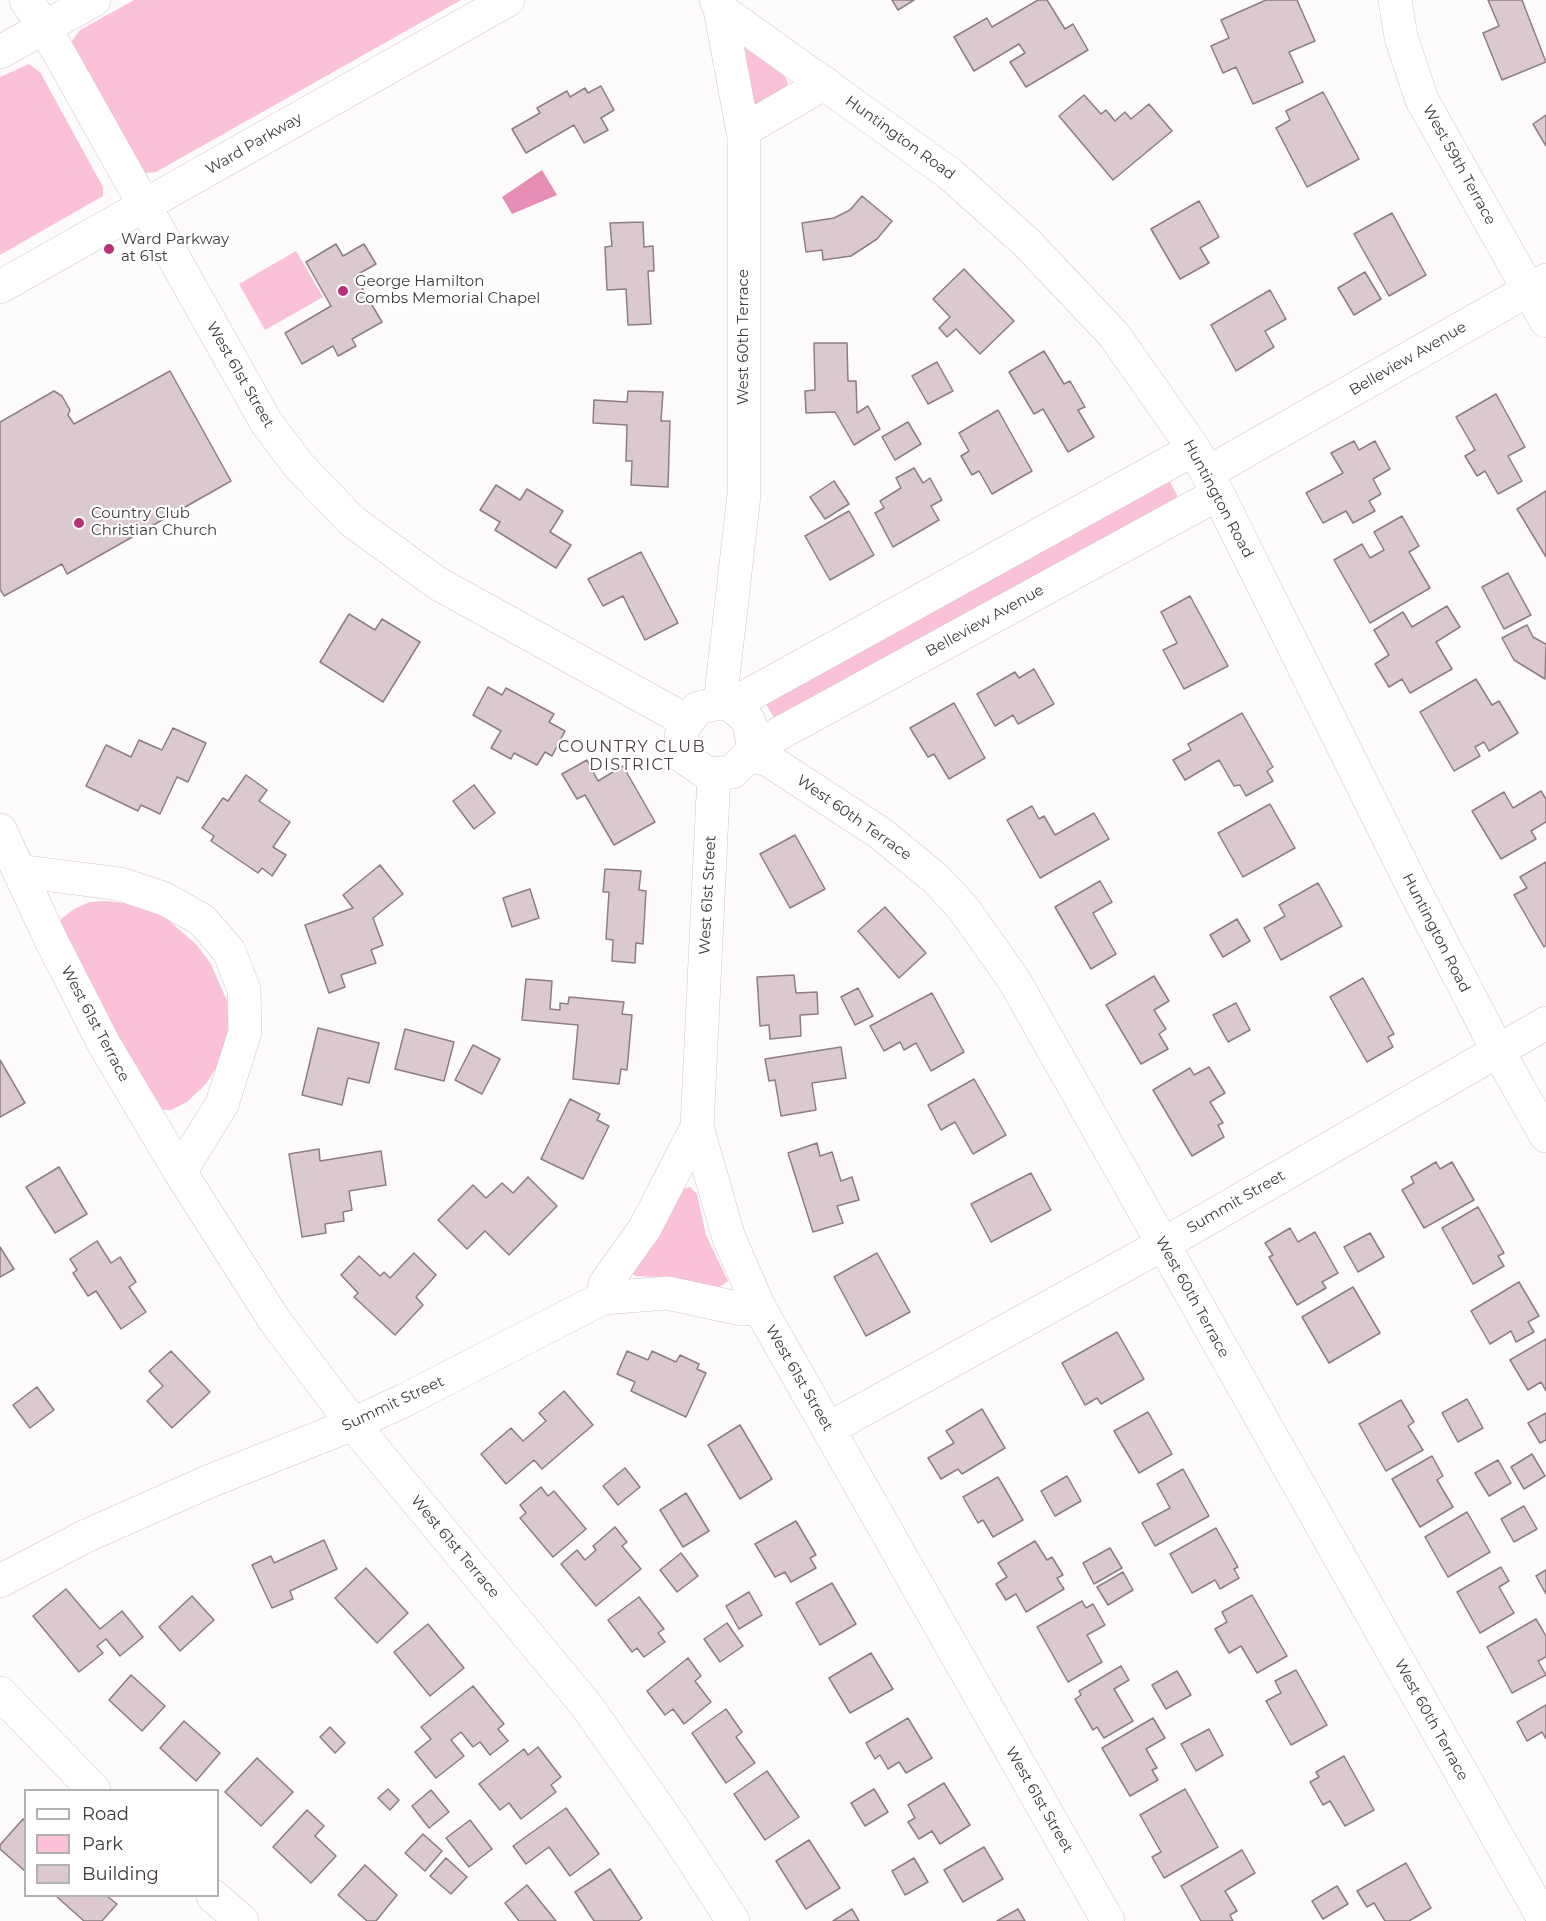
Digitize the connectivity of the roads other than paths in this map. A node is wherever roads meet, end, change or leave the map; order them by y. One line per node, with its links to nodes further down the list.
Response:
1 (26, 0): 6 (street, West 61st Street)
2 (94, 0): 6 (street)
3 (508, 0): 10 (street, Ward Parkway)
4 (1395, 0): 11 (street, West 59th Terrace)
5 (718, 4): 8 (street, Huntington Road); 9 (street, West 60th Terrace)
6 (45, 28): 7 (street); 10 (street, West 61st Street)
7 (0, 52)
8 (825, 83): 9 (street); 14 (street, Huntington Road)
9 (744, 130): 15 (street, West 60th Terrace)
10 (144, 207): 12 (street, Ward Parkway); 16 (street, West 61st Street)
11 (1537, 285): 13 (street, West 59th Terrace); 14 (street, Belleview Avenue)
12 (0, 287)
13 (1546, 321)
14 (1206, 472): 15 (street, Belleview Avenue); 17 (street, Belleview Avenue); 22 (street, Huntington Road)
15 (726, 704): 16 (street); 17 (street)
16 (687, 721): 18 (street)
17 (750, 752): 18 (street); 26 (street, West 60th Terrace)
18 (714, 774): 23 (street, West 61st Street)
19 (0, 830): 20 (street, West 61st Terrace)
20 (19, 872): 25 (street, West 61st Terrace); 25 (street)
21 (1546, 1023): 22 (street, Summit Street)
22 (1498, 1051): 24 (street, Huntington Road); 26 (street, Summit Street)
23 (697, 1127): 27 (street); 28 (street, West 61st Street)
24 (1546, 1136)
25 (180, 1172): 29 (street, West 61st Terrace)
26 (1163, 1244): 30 (street, Summit Street); 38 (street, West 60th Terrace)
27 (603, 1298): 28 (street); 29 (street, Summit Street)
28 (759, 1307): 30 (street, West 61st Street)
29 (353, 1424): 31 (street, Summit Street); 36 (street, West 61st Terrace)
30 (828, 1429): 37 (street, West 61st Street)
31 (0, 1581)
32 (0, 1693): 33 (street)
33 (92, 1789)
34 (214, 1897): 35 (street)
35 (242, 1921)
36 (733, 1921)
37 (1108, 1921)
38 (1545, 1921)

